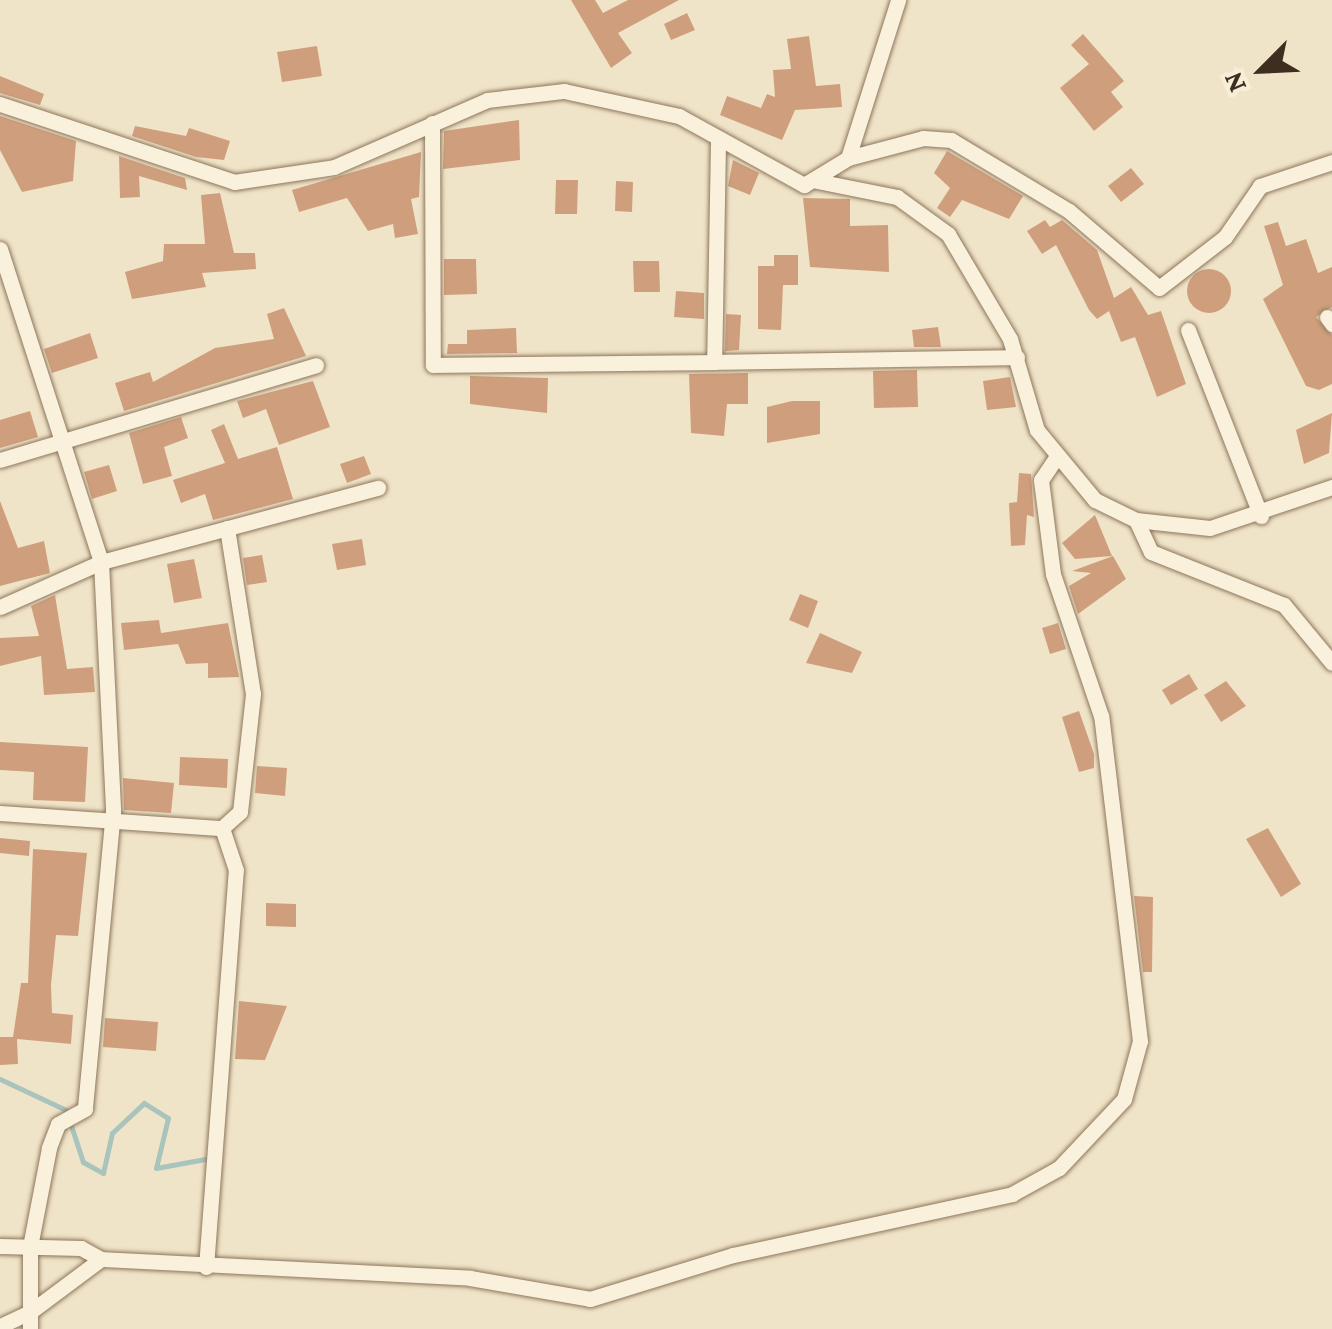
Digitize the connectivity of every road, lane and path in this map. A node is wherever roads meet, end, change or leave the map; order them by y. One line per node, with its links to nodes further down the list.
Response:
1 (898, 0): 5 (street)
2 (0, 104): 3 (street)
3 (432, 123): 4 (street); 11 (street)
4 (718, 142): 7 (street); 11 (street)
5 (848, 158): 6 (street); 7 (street)
6 (1332, 162)
7 (818, 181): 10 (street)
8 (0, 249): 13 (street)
9 (1188, 330): 18 (street)
10 (1018, 357): 11 (street); 14 (street)
11 (714, 362)
12 (316, 365): 13 (street)
13 (62, 441): 15 (street); 21 (street)
14 (1055, 459): 19 (street); 30 (street)
15 (0, 460)
16 (1332, 487): 18 (street)
17 (378, 488): 20 (street)
18 (1261, 516): 19 (street)
19 (1136, 520): 23 (street)
20 (227, 528): 21 (street); 26 (street)
21 (100, 562): 22 (street); 25 (street)
22 (0, 607)
23 (1332, 663)
24 (0, 813): 25 (street)
25 (111, 824): 26 (street); 28 (street)
26 (222, 828): 30 (street)
27 (0, 1246): 28 (street)
28 (30, 1247): 29 (street); 31 (street)
29 (101, 1259): 30 (street); 31 (street)
30 (206, 1267)
31 (30, 1312): 32 (street); 33 (street)
32 (0, 1326)
33 (30, 1329)

